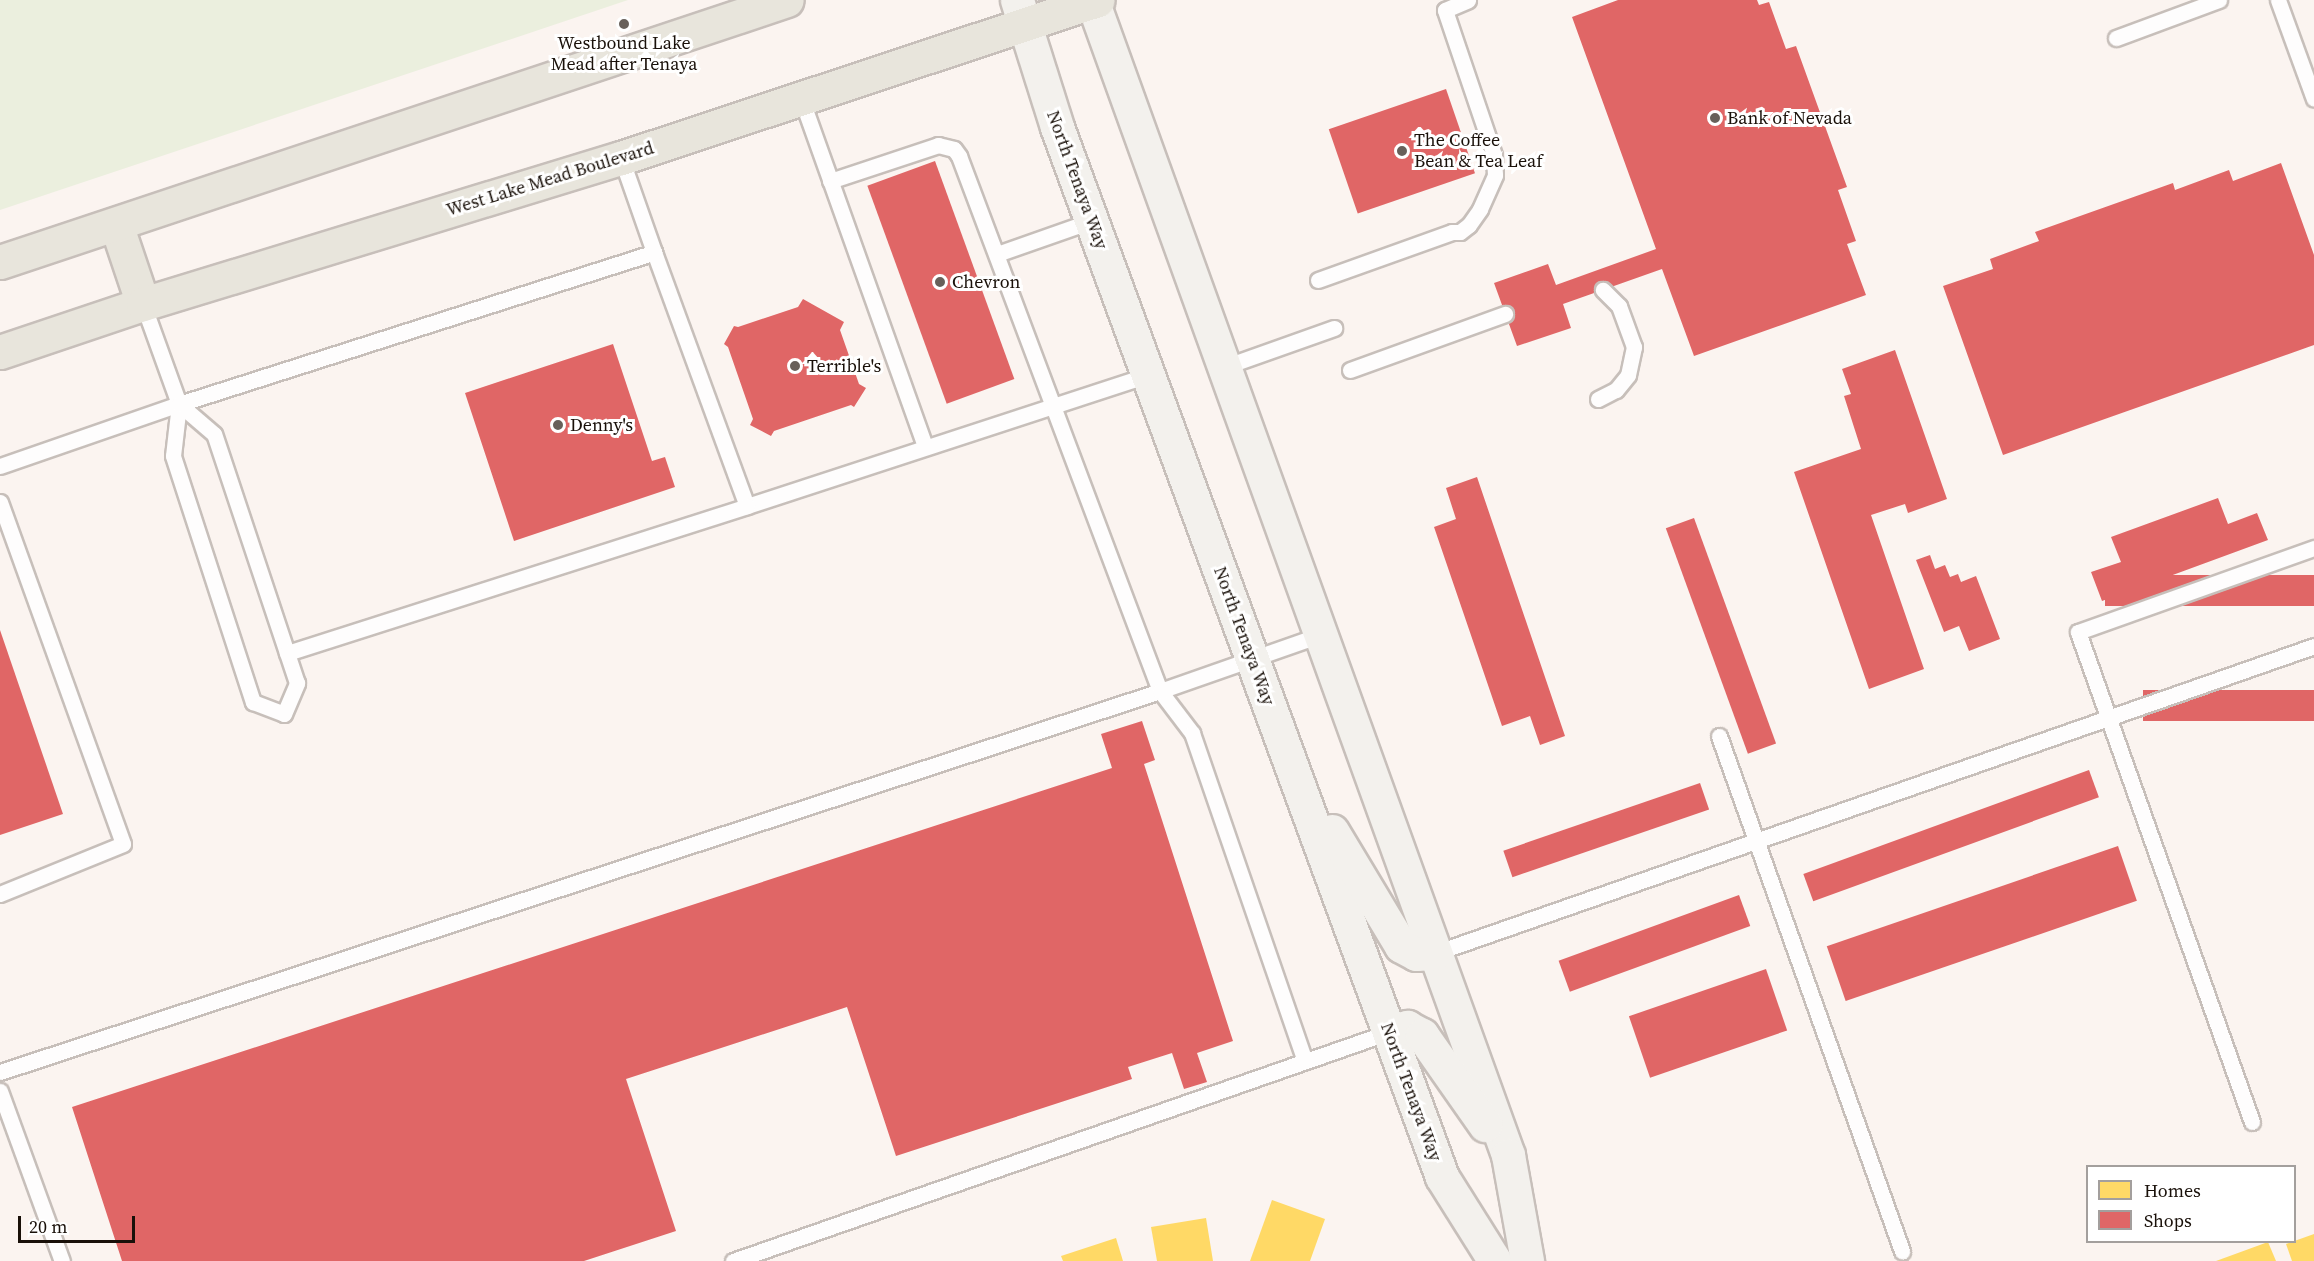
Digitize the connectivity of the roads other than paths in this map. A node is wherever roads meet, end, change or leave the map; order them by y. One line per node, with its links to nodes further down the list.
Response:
1 (787, 0): 13 (main road)
2 (1468, 0): 17 (lane)
3 (2219, 0): 7 (lane)
4 (2278, 0): 9 (lane)
5 (1094, 1): 6 (main road, West Lake Mead Boulevard); 23 (main road)
6 (1021, 12): 8 (main road, West Lake Mead Boulevard); 12 (main road, North Tenaya Way)
7 (2116, 38)
8 (801, 98): 10 (main road, West Lake Mead Boulevard); 11 (lane)
9 (2314, 99)
10 (621, 158): 14 (lane); 19 (main road, West Lake Mead Boulevard)
11 (831, 181): 15 (lane); 29 (lane)
12 (1091, 220): 15 (lane); 25 (main road, North Tenaya Way)
13 (116, 224): 16 (main road); 19 (main road)
14 (654, 252): 27 (lane); 32 (lane)
15 (997, 254): 28 (lane)
16 (0, 262)
17 (1318, 280)
18 (1603, 290): 26 (lane)
19 (143, 304): 22 (main road, West Lake Mead Boulevard); 27 (lane)
20 (1505, 314): 24 (lane)
21 (1334, 327): 23 (lane)
22 (0, 352)
23 (1224, 367): 34 (main road)
24 (1350, 370)
25 (1148, 375): 28 (lane); 37 (main road, North Tenaya Way)
26 (1598, 399)
27 (179, 404): 30 (lane); 36 (lane); 36 (lane)
28 (1051, 406): 29 (lane); 38 (lane)
29 (925, 447): 32 (lane)
30 (0, 466)
31 (0, 502): 43 (lane)
32 (747, 506): 36 (lane)
33 (2314, 548): 39 (lane)
34 (1320, 635): 37 (lane); 44 (main road)
35 (2314, 646): 39 (lane)
36 (287, 653)
37 (1252, 658): 38 (lane); 41 (main road, North Tenaya Way)
38 (1160, 691): 46 (lane); 47 (lane)
39 (2108, 718): 42 (lane); 49 (lane)
40 (1719, 736): 42 (lane)
41 (1289, 760): 44 (main road); 45 (main road, North Tenaya Way)
42 (1756, 841): 44 (lane); 51 (lane)
43 (0, 894)
44 (1435, 953): 50 (main road)
45 (1389, 1032): 46 (lane); 50 (main road); 54 (main road, North Tenaya Way)
46 (1305, 1061): 53 (lane)
47 (0, 1072)
48 (0, 1091): 52 (lane)
49 (2252, 1122)
50 (1508, 1155): 55 (main road)
51 (1902, 1251)
52 (62, 1261)
53 (733, 1261)
54 (1496, 1261)
55 (1527, 1261)

